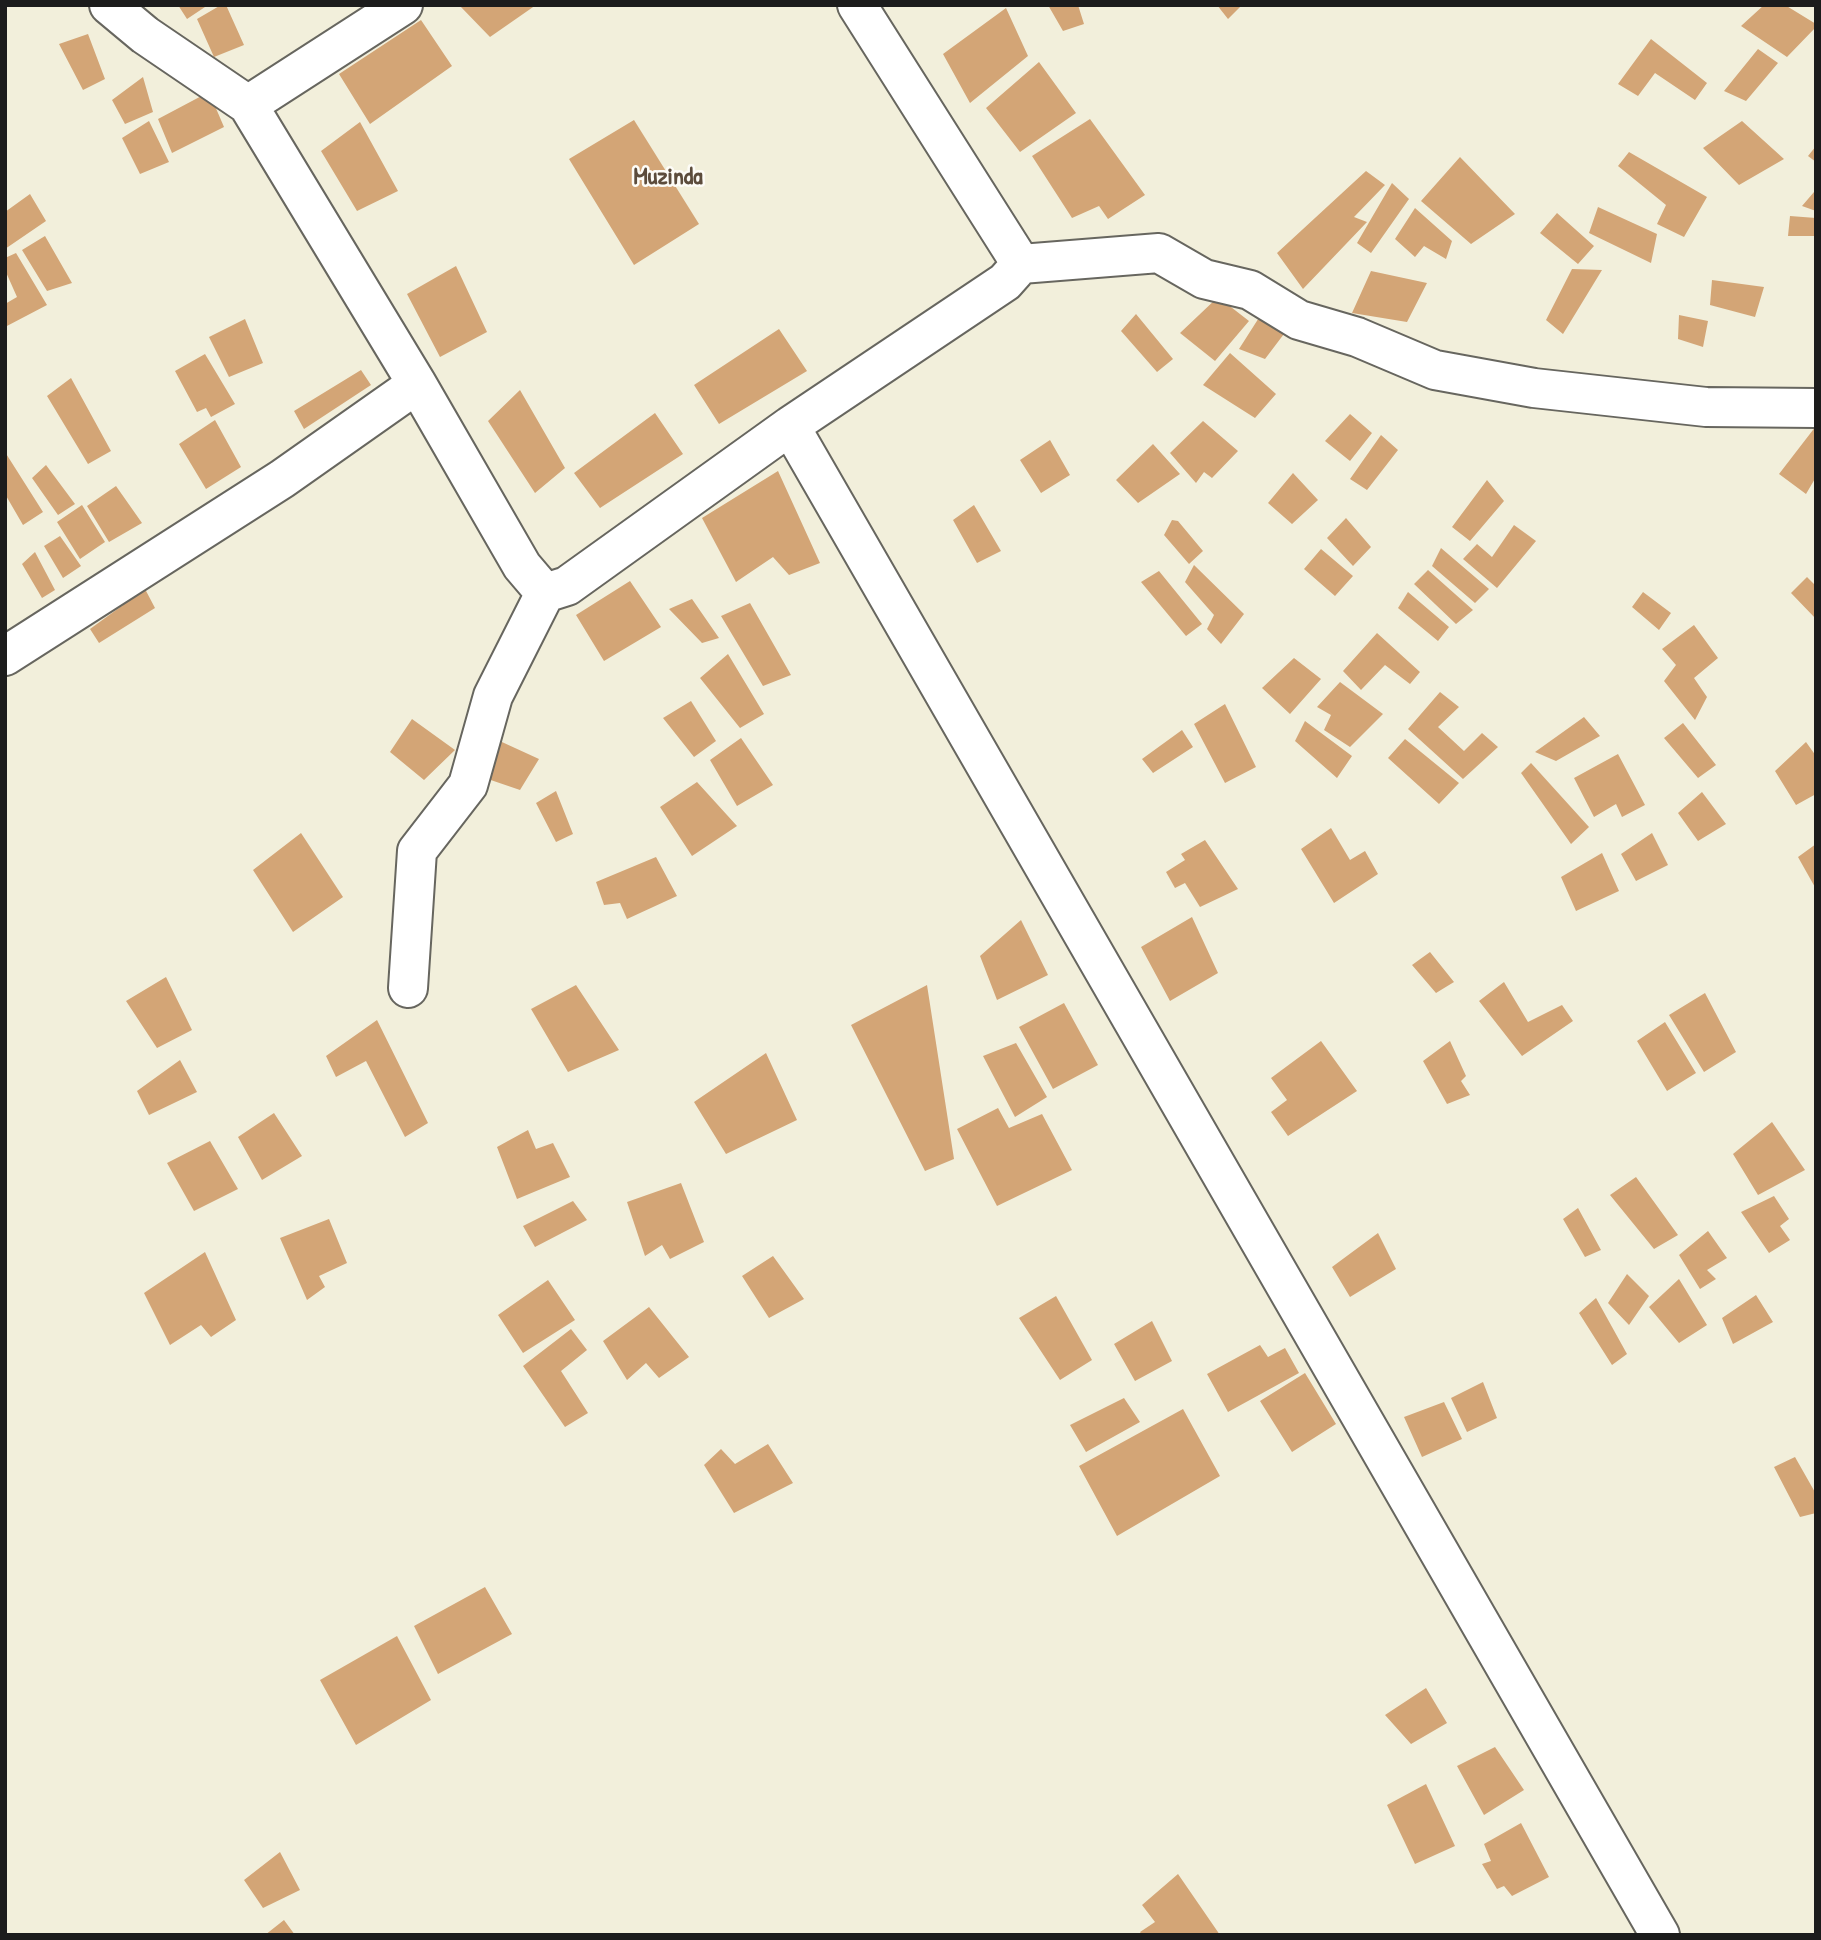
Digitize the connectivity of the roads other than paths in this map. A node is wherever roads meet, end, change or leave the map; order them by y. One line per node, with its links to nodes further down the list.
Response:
1 (109, 5): 4 (street)
2 (403, 5): 4 (street)
3 (873, 11): 5 (street)
4 (248, 106): 6 (street)
5 (1021, 264): 7 (street); 8 (street)
6 (417, 384): 9 (street); 10 (street)
7 (1816, 408)
8 (790, 426): 9 (street); 12 (street)
9 (545, 593): 11 (street)
10 (5, 656)
11 (408, 988)
12 (1660, 1935)

